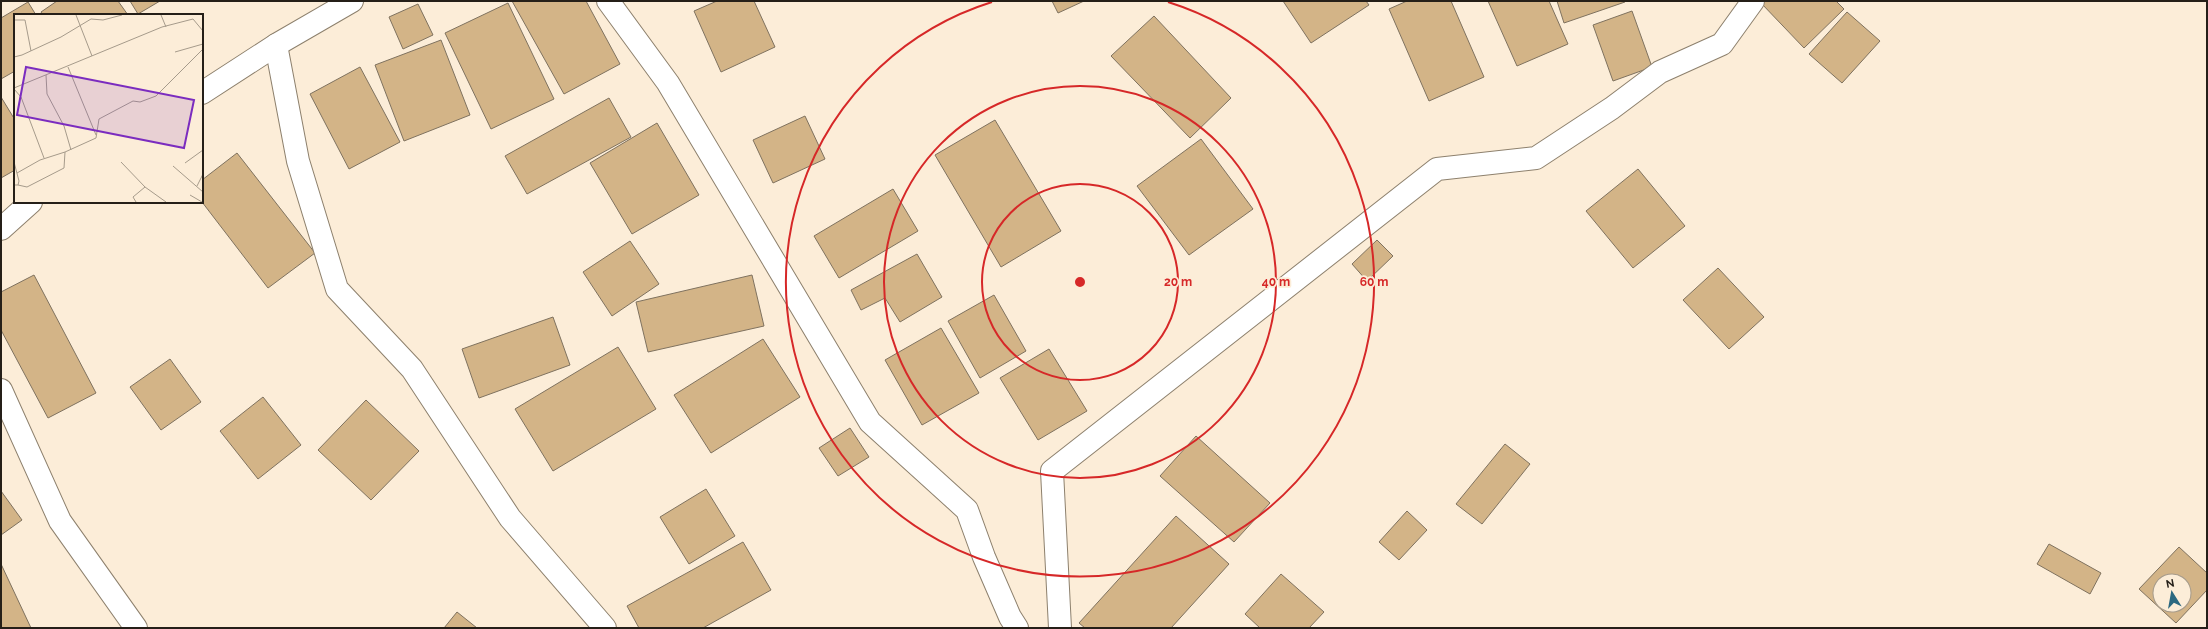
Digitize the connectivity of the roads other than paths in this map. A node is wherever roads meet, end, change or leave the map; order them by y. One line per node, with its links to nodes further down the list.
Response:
1 (352, 1): 4 (street)
2 (608, 1): 11 (street)
3 (1753, 1): 12 (street)
4 (276, 45): 5 (street); 10 (street)
5 (203, 92)
6 (30, 203): 7 (street)
7 (1, 229)
8 (1, 390): 9 (street)
9 (136, 628)
10 (606, 628)
11 (1017, 628)
12 (1060, 628)

